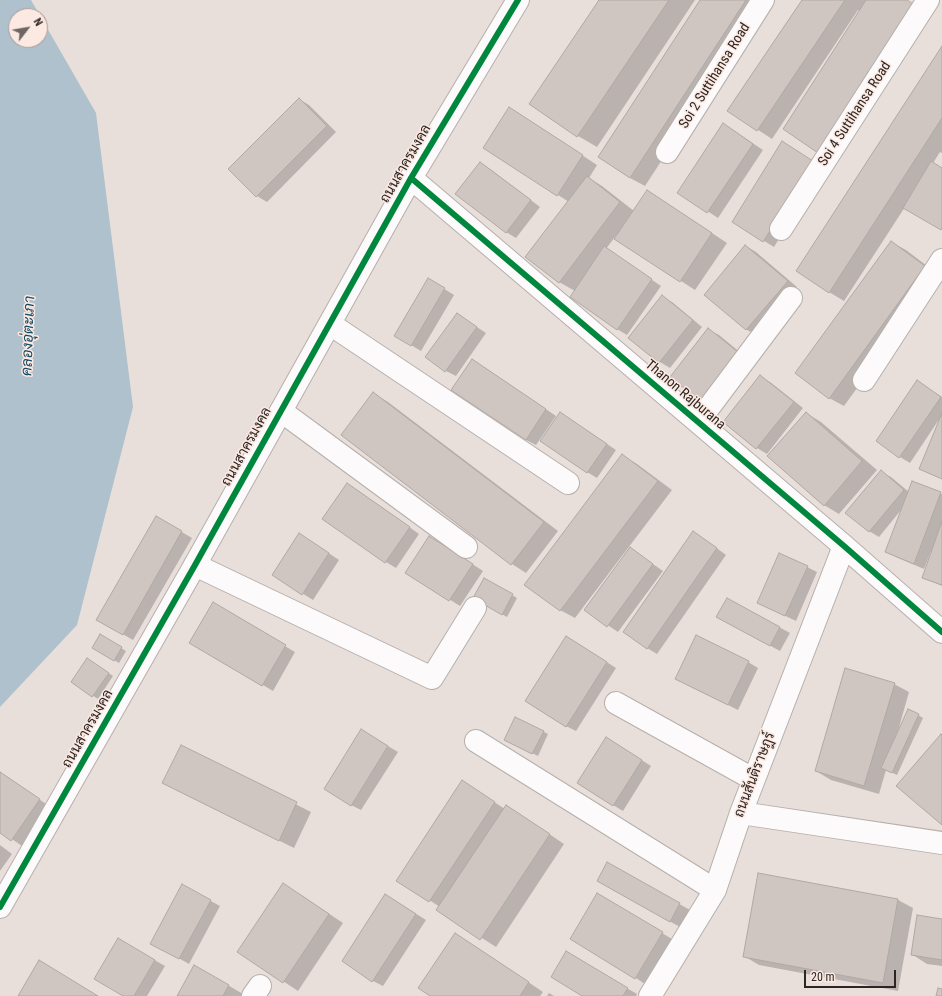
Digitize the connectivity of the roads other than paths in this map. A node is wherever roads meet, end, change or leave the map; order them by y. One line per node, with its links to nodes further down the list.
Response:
1 (518, 0): 5 (street, ถนนสาครมงคล)
2 (763, 0): 4 (street, Soi 2 Suttihansa Road)
3 (928, 0): 6 (street, Soi 4 Suttihansa Road)
4 (667, 152)
5 (411, 178): 9 (street, ถนนสาครมงคล); 12 (street, Thanon Rajburana)
6 (781, 229)
7 (942, 260): 10 (street)
8 (791, 298): 12 (street)
9 (330, 324): 11 (street, ถนนสาครมงคล); 13 (street)
10 (864, 380)
11 (281, 411): 15 (street); 16 (street, ถนนสาครมงคล)
12 (698, 422): 14 (street, Thanon Rajburana)
13 (568, 483)
14 (844, 546): 18 (street, Thanon Rajburana); 21 (street, ถนนสันติราษฎร์)
15 (466, 547)
16 (195, 565): 17 (street); 25 (street, ถนนสาครมงคล)
17 (475, 608)
18 (942, 632)
19 (616, 703): 21 (street)
20 (476, 741): 24 (street)
21 (753, 779): 22 (street, ถนนสันติราษฎร์)
22 (740, 813): 23 (street); 24 (street, ถนนสันติราษฎร์)
23 (942, 843)
24 (715, 890): 26 (street, ถนนสันติราษฎร์)
25 (0, 907)
26 (650, 996)

